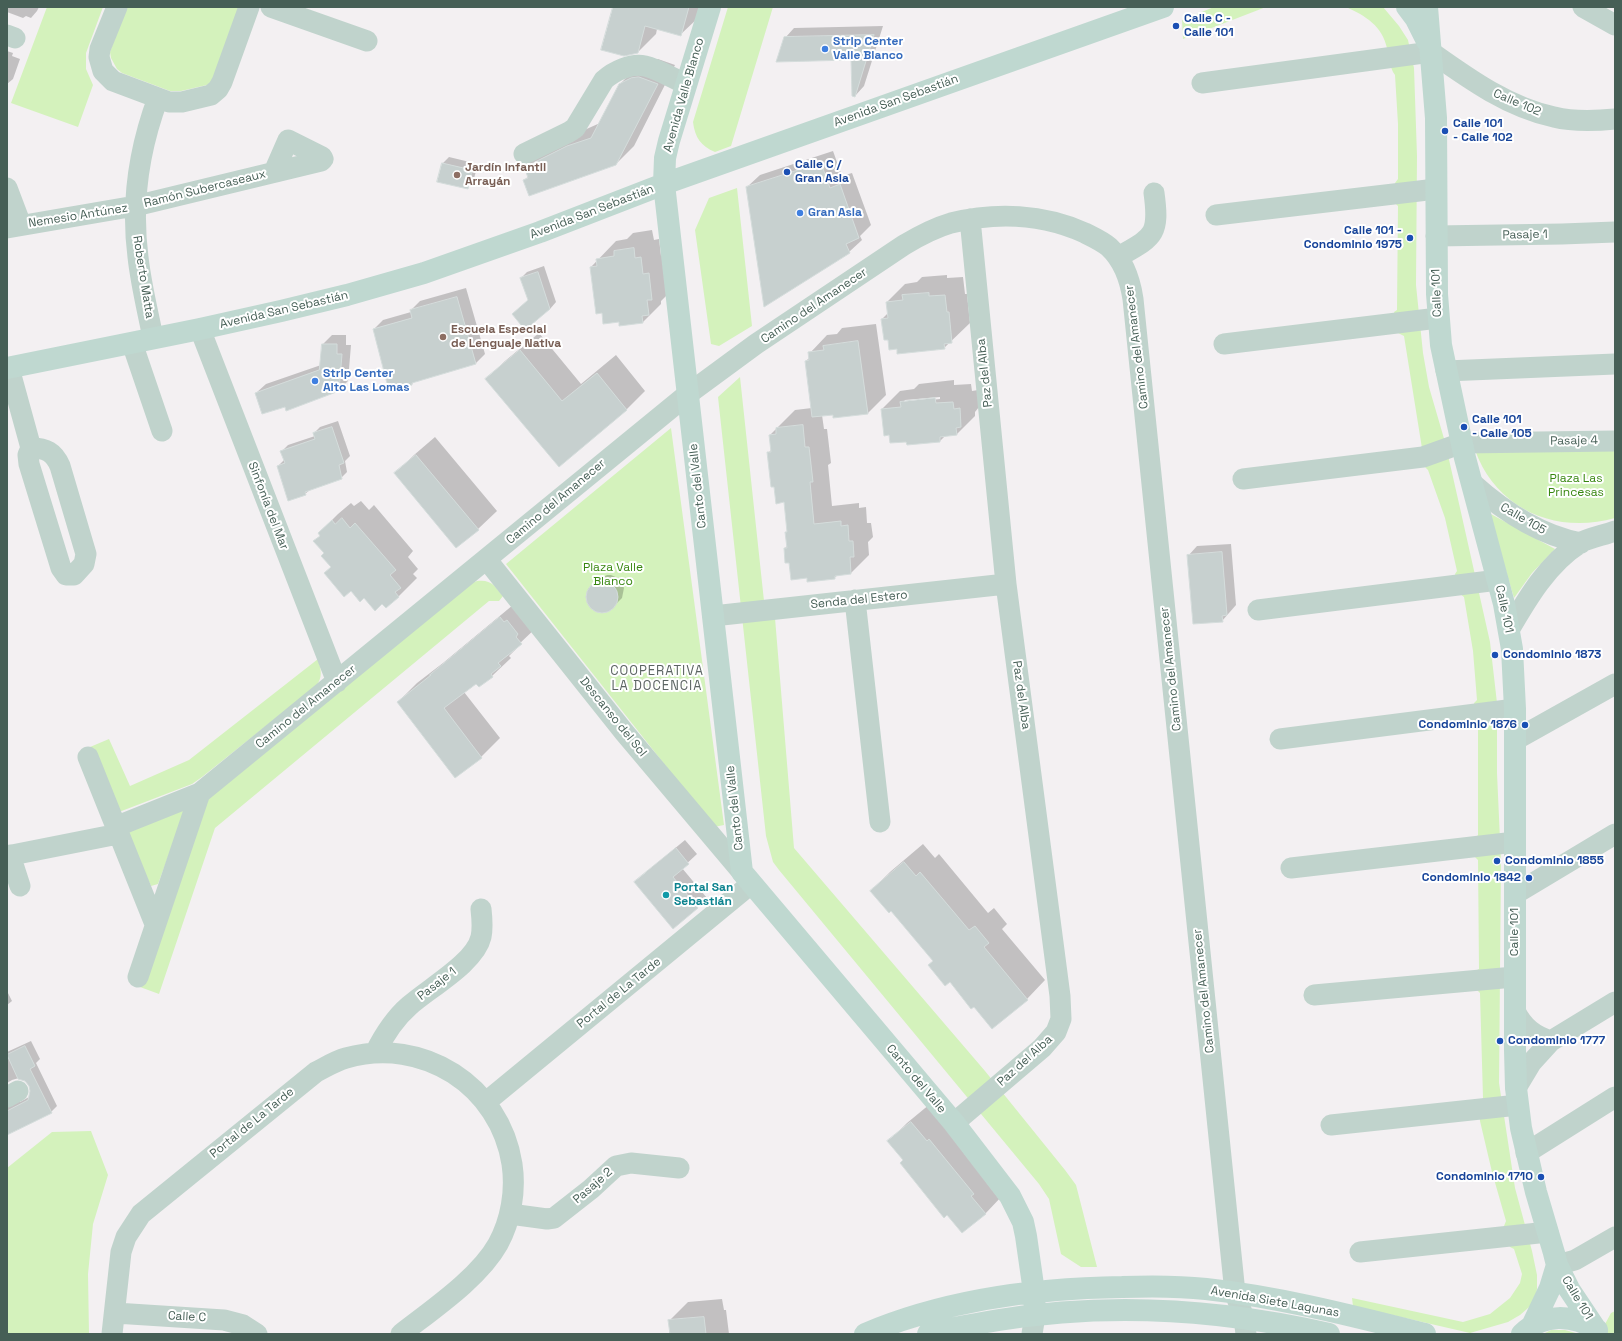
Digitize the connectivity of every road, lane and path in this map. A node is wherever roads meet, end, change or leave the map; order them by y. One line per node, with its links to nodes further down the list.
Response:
1 (117, 7): 15 (street)
2 (249, 7): 15 (street)
3 (271, 7): 11 (street)
4 (710, 7): 14 (main road, Avenida Valle Blanco)
5 (1163, 7): 9 (main road, Avenida San Sebastián)
6 (1407, 7): 12 (main road)
7 (1427, 7): 12 (main road, Calle 101)
8 (1583, 7): 10 (street)
9 (1128, 14): 19 (main road, Avenida San Sebastián)
10 (1615, 25)
11 (367, 41)
12 (1431, 52): 13 (street); 16 (street, Calle 102); 21 (main road, Calle 101)
13 (1202, 83)
14 (686, 84): 17 (street); 19 (main road, Avenida Valle Blanco)
15 (158, 98): 23 (street, Roberto Matta)
16 (1615, 120)
17 (524, 154)
18 (274, 172): 23 (street, Ramón Subercaseaux)
19 (664, 184): 31 (main road, Avenida San Sebastián); 38 (main road, Canto del Valle)
20 (7, 188): 26 (street, Nemesio Antúnez)
21 (1436, 189): 24 (street); 28 (main road, Calle 101)
22 (1154, 193): 29 (street)
23 (136, 206): 26 (street, Nemesio Antúnez); 32 (street, Roberto Matta)
24 (1216, 215)
25 (970, 219): 29 (street, Camino del Amanecer); 38 (street, Camino del Amanecer); 49 (street, Paz del Alba)
26 (14, 226)
27 (1615, 232): 28 (street, Pasaje 1)
28 (1436, 236): 30 (main road, Calle 101)
29 (1118, 257): 92 (street, Camino del Amanecer)
30 (1438, 318): 34 (street); 37 (main road, Calle 101)
31 (200, 329): 32 (main road, Avenida San Sebastián); 54 (street, Sinfonía del Mar)
32 (153, 338): 33 (main road, Avenida San Sebastián)
33 (132, 343): 36 (main road, Avenida San Sebastián); 39 (street)
34 (1224, 344)
35 (1615, 364): 37 (street)
36 (8, 368): 42 (street)
37 (1446, 371): 41 (main road, Calle 101)
38 (688, 394): 47 (street, Camino del Amanecer); 52 (main road, Canto del Valle)
39 (162, 431)
40 (1615, 441): 41 (street, Pasaje 4)
41 (1462, 443): 43 (street, Pasaje 4); 44 (main road, Calle 101)
42 (31, 448): 42 (street)
43 (1243, 479)
44 (1472, 484): 46 (street, Calle 105); 48 (main road, Calle 101)
45 (1615, 532): 46 (street)
46 (1581, 543): 53 (street)
47 (487, 560): 54 (street, Camino del Amanecer); 67 (street, Descanso del Sol)
48 (1498, 580): 51 (street); 53 (main road, Calle 101)
49 (1006, 584): 50 (street, Senda del Estero); 82 (street, Paz del Alba)
50 (855, 600): 52 (street, Senda del Estero); 61 (street)
51 (1258, 610)
52 (713, 616): 67 (main road, Canto del Valle)
53 (1509, 630): 56 (main road, Calle 101)
54 (337, 682): 60 (street, Camino del Amanecer)
55 (1615, 684): 58 (street)
56 (1515, 709): 57 (street); 58 (main road, Calle 101)
57 (1280, 739)
58 (1515, 740): 64 (main road, Calle 101)
59 (88, 757): 62 (street)
60 (200, 793): 62 (street, Camino del Amanecer); 71 (street)
61 (880, 822)
62 (117, 830): 65 (street, Camino del Amanecer); 71 (street)
63 (1615, 834): 69 (street)
64 (1516, 842): 66 (street); 69 (main road, Calle 101)
65 (9, 855): 68 (street)
66 (1291, 868)
67 (747, 878): 81 (street, Portal de La Tarde); 82 (main road, Canto del Valle)
68 (20, 886)
69 (1515, 894): 73 (main road, Calle 101)
70 (481, 909): 78 (street, Pasaje 1)
71 (155, 924): 72 (street)
72 (138, 977)
73 (1514, 977): 74 (street); 76 (main road, Calle 101)
74 (1314, 995)
75 (1615, 1002): 77 (street)
76 (1515, 1011): 77 (street); 79 (main road, Calle 101)
77 (1551, 1041): 79 (street)
78 (375, 1053): 81 (street, Portal de La Tarde); 93 (street, Portal de La Tarde)
79 (1517, 1096): 83 (street); 84 (main road, Calle 101)
80 (1615, 1097): 84 (street)
81 (486, 1102): 86 (street, Portal de La Tarde)
82 (954, 1124): 91 (main road, Canto del Valle)
83 (1331, 1125)
84 (1526, 1153): 87 (main road, Calle 101)
85 (679, 1168): 86 (street, Pasaje 2)
86 (510, 1214): 100 (street, Portal de La Tarde)
87 (1548, 1232): 89 (street); 90 (main road, Calle 101)
88 (1615, 1237): 90 (street)
89 (1360, 1252)
90 (1557, 1265): 96 (main road, Calle 101); 97 (main road, Calle 101)
91 (1034, 1292): 92 (main road, Avenida Siete Lagunas); 94 (main road, Canto del Valle); 101 (main road, Avenida Siete Lagunas)
92 (1236, 1293): 95 (street, Camino del Amanecer); 104 (main road, Avenida Siete Lagunas)
93 (115, 1313): 98 (street, Portal de La Tarde); 99 (street, Calle C)
94 (1033, 1324): 95 (main road, Avenida Siete Lagunas); 102 (main road, Avenida Siete Lagunas)
95 (1245, 1326): 103 (main road, Avenida Siete Lagunas)
96 (1527, 1330): 97 (main road)
97 (1599, 1332)
98 (112, 1334)
99 (257, 1334)
100 (402, 1334)
101 (865, 1334)
102 (928, 1334)
103 (1329, 1334)
104 (1425, 1334)

